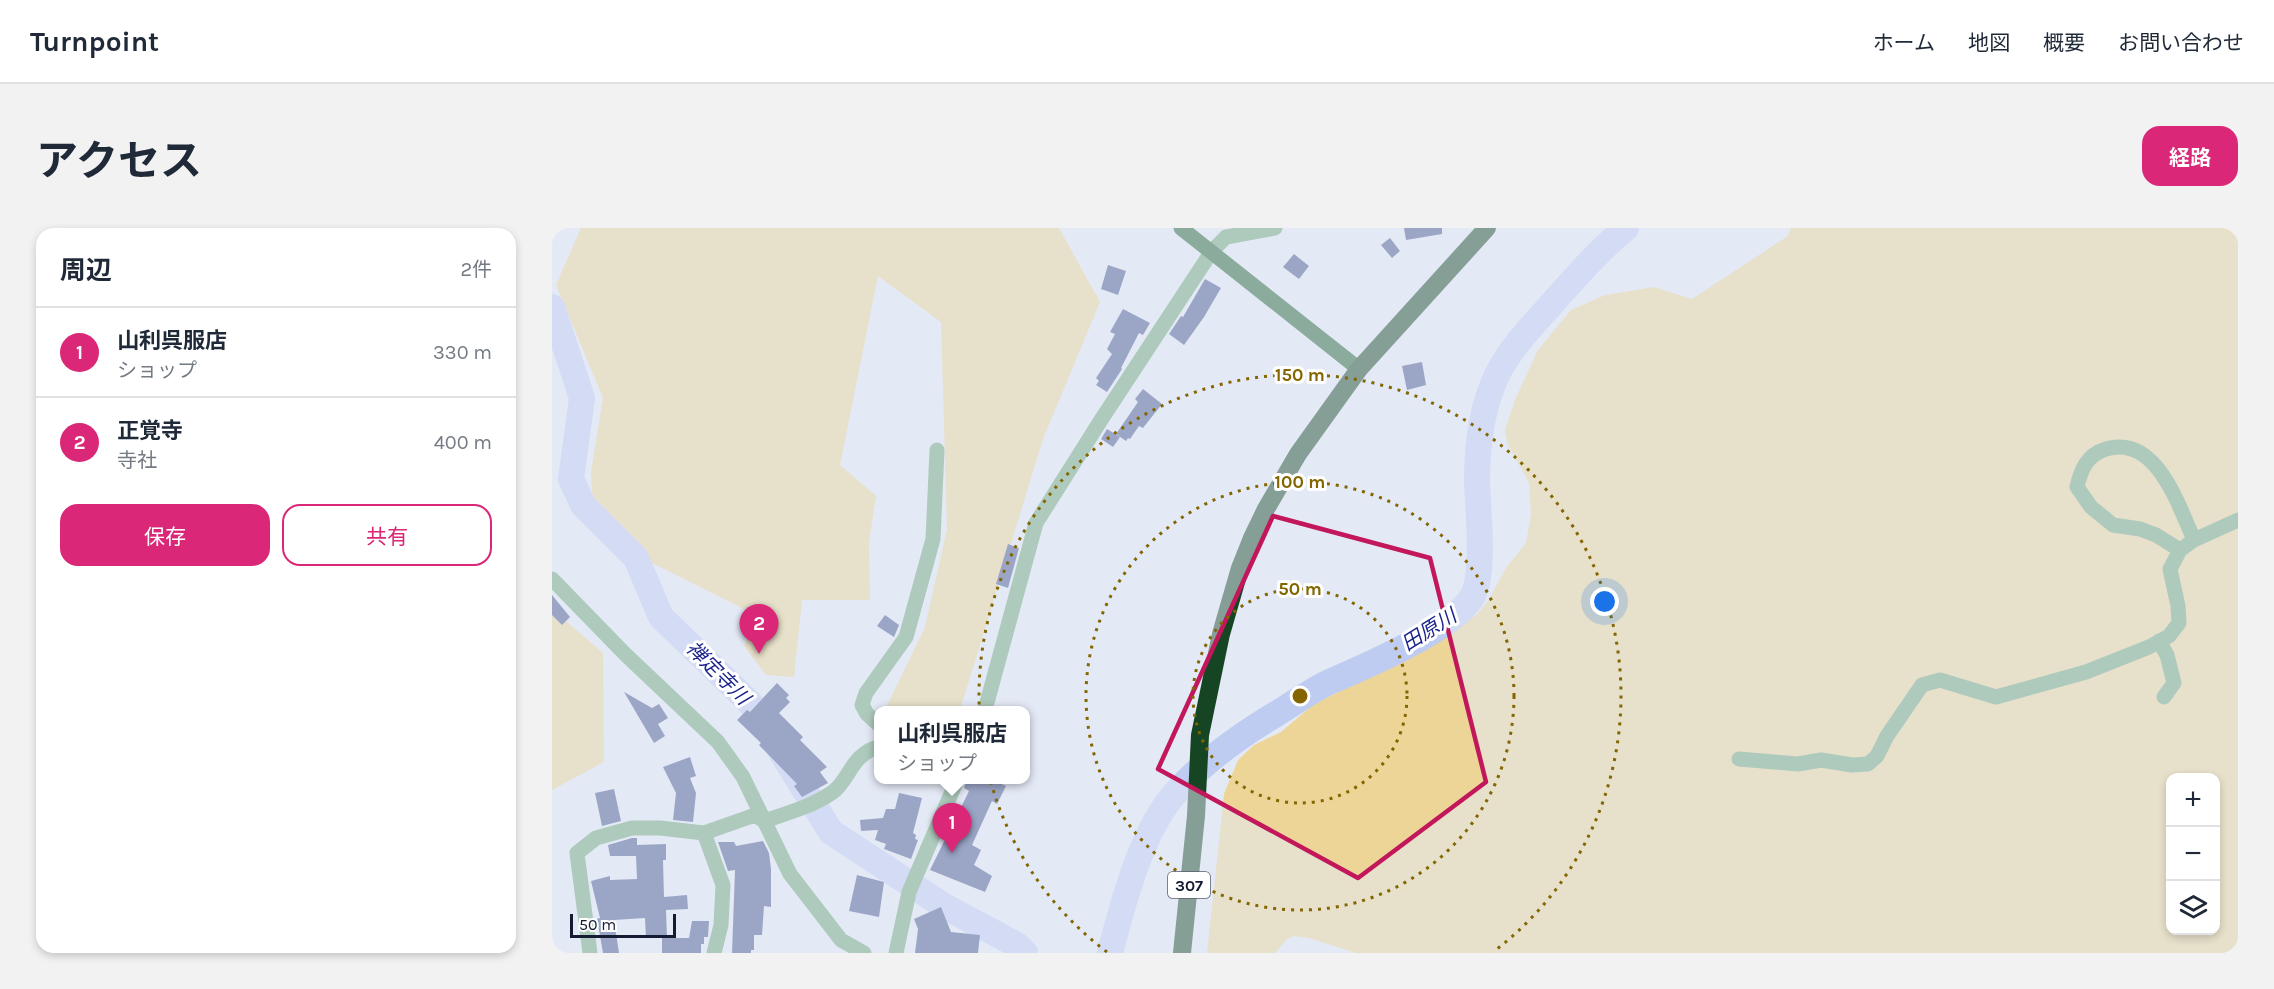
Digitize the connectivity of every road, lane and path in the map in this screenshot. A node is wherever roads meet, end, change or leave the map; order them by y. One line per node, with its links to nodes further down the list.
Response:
1 (1181, 228): 4 (main road)
2 (1275, 228): 4 (street)
3 (1487, 228): 5 (highway, 307)
4 (1212, 251): 5 (main road); 13 (street)
5 (1359, 369): 24 (highway, 307)
6 (937, 450): 14 (street)
7 (2238, 520): 8 (street)
8 (2194, 540): 9 (street); 9 (street)
9 (2180, 550): 11 (street)
10 (552, 579): 18 (street)
11 (2159, 641): 12 (street); 16 (street)
12 (2164, 698)
13 (986, 706)
14 (874, 720)
15 (874, 748): 18 (street)
16 (1739, 759)
17 (955, 784): 23 (street)
18 (764, 821): 19 (street); 22 (street)
19 (704, 833): 20 (street); 21 (street)
20 (590, 953)
21 (714, 953)
22 (864, 953)
23 (896, 953)
24 (1182, 953)

